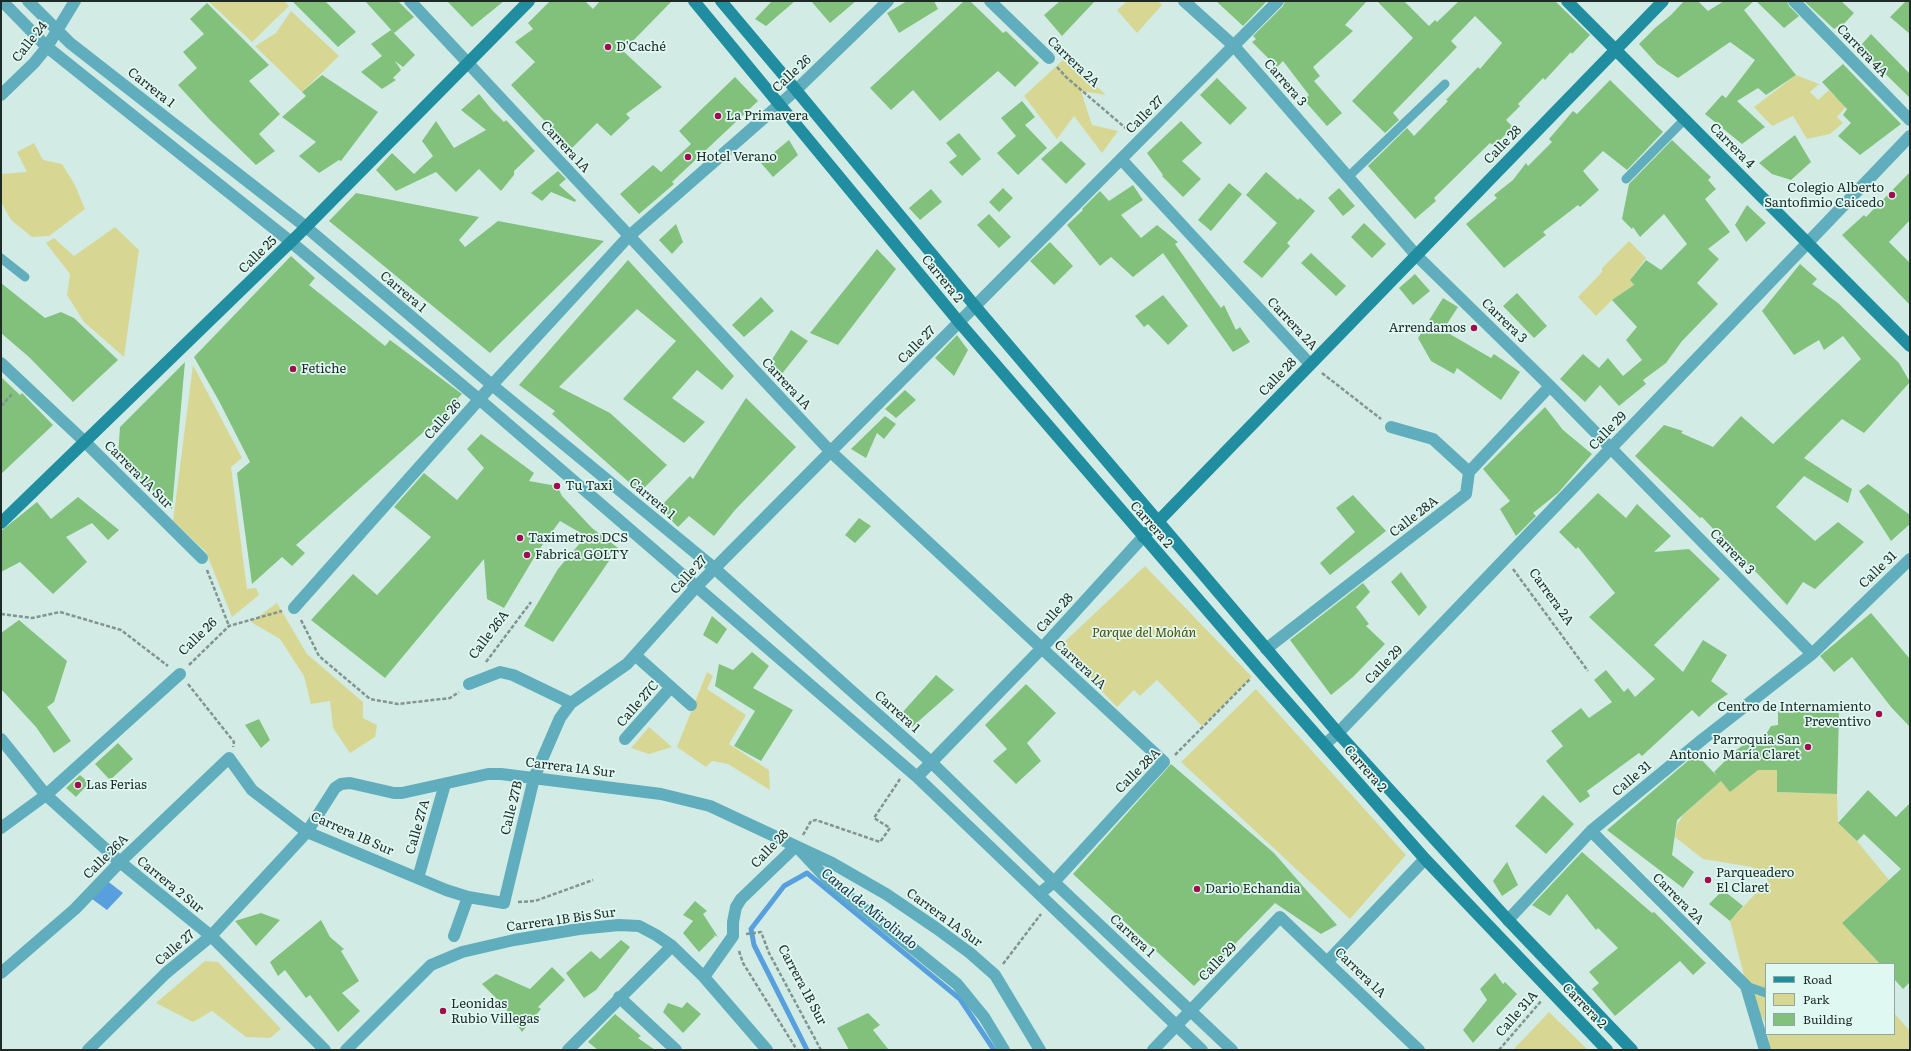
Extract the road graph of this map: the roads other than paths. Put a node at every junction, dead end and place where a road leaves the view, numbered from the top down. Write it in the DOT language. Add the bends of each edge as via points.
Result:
graph roads {
  1 [pos="2,1"];
  2 [pos="28,1"];
  3 [pos="76,1"];
  4 [pos="410,1"];
  5 [pos="529,1"];
  6 [pos="694,1"];
  7 [pos="721,1"];
  8 [pos="888,1"];
  9 [pos="990,1"];
  10 [pos="1184,1"];
  11 [pos="1278,1"];
  12 [pos="1568,1"];
  13 [pos="1663,1"];
  14 [pos="1794,1"];
  15 [pos="57,32"];
  16 [pos="1234,46"];
  17 [pos="47,47"];
  18 [pos="1616,49"];
  19 [pos="1049,58"];
  20 [pos="468,62"];
  21 [pos="1445,84"];
  22 [pos="796,90"];
  23 [pos="1,96"];
  24 [pos="780,104"];
  25 [pos="1685,119"];
  26 [pos="1910,120"];
  27 [pos="1910,136"];
  28 [pos="1121,159"];
  29 [pos="1348,177"];
  30 [pos="1626,180"];
  31 [pos="306,227"];
  32 [pos="628,237"];
  33 [pos="291,242"];
  34 [pos="1808,243"];
  35 [pos="1416,255"];
  36 [pos="1,258"];
  37 [pos="25,277"];
  38 [pos="975,306"];
  39 [pos="959,322"];
  40 [pos="1910,346"];
  41 [pos="1,363"];
  42 [pos="1310,364"];
  43 [pos="492,385"];
  44 [pos="1550,386"];
  45 [pos="480,400"];
  46 [pos="1074,423"];
  47 [pos="1392,426"];
  48 [pos="1059,439"];
  49 [pos="84,441"];
  50 [pos="1611,447"];
  51 [pos="830,451"];
  52 [pos="1469,472"];
  53 [pos="1158,521"];
  54 [pos="1,523"];
  55 [pos="1143,537"];
  56 [pos="202,558"];
  57 [pos="1910,559"];
  58 [pos="714,568"];
  59 [pos="696,587"];
  60 [pos="294,608"];
  61 [pos="1042,648"];
  62 [pos="1266,648"];
  63 [pos="1812,654"];
  64 [pos="635,655"];
  65 [pos="180,674"];
  66 [pos="469,684"];
  67 [pos="671,687"];
  68 [pos="571,703"];
  69 [pos="691,705"];
  70 [pos="1338,733"];
  71 [pos="1,739"];
  72 [pos="625,739"];
  73 [pos="1325,744"];
  74 [pos="229,758"];
  75 [pos="931,762"];
  76 [pos="1164,762"];
  77 [pos="917,777"];
  78 [pos="534,778"];
  79 [pos="445,784"];
  80 [pos="335,788"];
  81 [pos="46,796"];
  82 [pos="1,828"];
  83 [pos="307,832"];
  84 [pos="1590,832"];
  85 [pos="796,846"];
  86 [pos="1425,859"];
  87 [pos="120,862"];
  88 [pos="418,878"];
  89 [pos="1054,882"];
  90 [pos="1039,894"];
  91 [pos="468,897"];
  92 [pos="504,903"];
  93 [pos="1280,917"];
  94 [pos="1508,920"];
  95 [pos="211,936"];
  96 [pos="454,936"];
  97 [pos="672,946"];
  98 [pos="1328,961"];
  99 [pos="1,973"];
  100 [pos="704,977"];
  101 [pos="1746,986"];
  102 [pos="1765,993"];
  103 [pos="619,997"];
  104 [pos="1191,1011"];
  105 [pos="1176,1025"];
  106 [pos="88,1050"];
  107 [pos="326,1050"];
  108 [pos="346,1050"];
  109 [pos="568,1050"];
  110 [pos="676,1050"];
  111 [pos="767,1050"];
  112 [pos="1004,1050"];
  113 [pos="1040,1050"];
  114 [pos="1153,1050"];
  115 [pos="1202,1050"];
  116 [pos="1232,1050"];
  117 [pos="1419,1050"];
  118 [pos="1607,1050"];
  119 [pos="1632,1050"];
  120 [pos="1765,1050"];
  1 -- 17 [label="street"];
  2 -- 15 [label="street, Carrera 1"];
  3 -- 15 [label="street, Calle 24"];
  4 -- 20 [label="street, Carrera 1A"];
  5 -- 20 [label="street, Calle 25"];
  6 -- 24 [label="street, Carrera 2"];
  7 -- 22 [label="street, Carrera 2"];
  8 -- 22 [label="street, Calle 26"];
  9 -- 19 [label="street, Carrera 2A"];
  10 -- 16 [label="street, Carrera 3"];
  11 -- 16 [label="street, Calle 27"];
  12 -- 18 [label="street, Carrera 4"];
  13 -- 18 [label="street, Calle 28"];
  14 -- 26 [label="street, Carrera 4A"];
  15 -- 17 [label="street, Calle 24"];
  15 -- 31 [label="street, Carrera 1"];
  16 -- 28 [label="street, Calle 27"];
  16 -- 29 [label="street, Carrera 3"];
  17 -- 23 [label="street, Calle 24" via="34,64"];
  17 -- 33 [label="street"];
  18 -- 25 [label="street, Carrera 4"];
  18 -- 35 [label="street, Calle 28"];
  20 -- 31 [label="street, Calle 25"];
  20 -- 32 [label="street, Carrera 1A"];
  21 -- 29 [label="lane"];
  22 -- 24 [label="street, Calle 26"];
  22 -- 38 [label="street, Carrera 2"];
  24 -- 32 [label="street, Calle 26"];
  24 -- 39 [label="street, Carrera 2"];
  25 -- 30 [label="lane"];
  25 -- 34 [label="street, Carrera 4"];
  27 -- 34 [label="street, Calle 29"];
  28 -- 38 [label="street, Calle 27"];
  28 -- 42 [label="street, Carrera 2A"];
  29 -- 35 [label="street, Carrera 3"];
  31 -- 33 [label="street, Calle 25"];
  31 -- 43 [label="street, Carrera 1"];
  32 -- 43 [label="street, Calle 26"];
  32 -- 51 [label="street, Carrera 1A"];
  33 -- 45 [label="street"];
  33 -- 49 [label="street, Calle 25"];
  34 -- 40 [label="street, Carrera 4"];
  34 -- 50 [label="street, Calle 29"];
  35 -- 42 [label="street, Calle 28"];
  35 -- 44 [label="street, Carrera 3"];
  36 -- 37 [label="lane"];
  38 -- 39 [label="street, Calle 27"];
  38 -- 46 [label="street, Carrera 2"];
  39 -- 48 [label="street, Carrera 2"];
  39 -- 51 [label="street, Calle 27"];
  41 -- 49 [label="street, Carrera 1A Sur"];
  42 -- 53 [label="street, Calle 28"];
  43 -- 45 [label="street, Calle 26"];
  43 -- 58 [label="street, Carrera 1"];
  44 -- 50 [label="street, Carrera 3"];
  44 -- 52 [label="street"];
  45 -- 59 [label="street"];
  45 -- 60 [label="street, Calle 26"];
  46 -- 48 [label="street"];
  46 -- 53 [label="street, Carrera 2"];
  47 -- 52 [label="street" via="1433,440"];
  48 -- 55 [label="street, Carrera 2"];
  49 -- 54 [label="street, Calle 25"];
  49 -- 56 [label="street, Carrera 1A Sur"];
  50 -- 63 [label="street, Carrera 3"];
  50 -- 70 [label="street, Calle 29"];
  51 -- 58 [label="street, Calle 27"];
  51 -- 61 [label="street, Carrera 1A"];
  52 -- 62 [label="street, Calle 28A" via="1466,494"];
  53 -- 55 [label="street, Calle 28"];
  53 -- 62 [label="street, Carrera 2"];
  55 -- 61 [label="street, Calle 28"];
  55 -- 73 [label="street, Carrera 2"];
  57 -- 63 [label="street, Calle 31"];
  58 -- 59 [label="street, Calle 27"];
  58 -- 75 [label="street, Carrera 1"];
  59 -- 64 [label="street, Calle 27"];
  59 -- 77 [label="street"];
  61 -- 75 [label="street, Calle 28"];
  61 -- 76 [label="street, Carrera 1A"];
  62 -- 70 [label="street, Carrera 2"];
  63 -- 84 [label="street, Calle 31"];
  64 -- 67 [label="street"];
  64 -- 68 [label="street, Calle 27" via="608,679"];
  65 -- 81 [label="street, Calle 26"];
  66 -- 68 [label="street" via="500,672 513,674"];
  67 -- 69 [label="street"];
  67 -- 72 [label="street, Calle 27C"];
  68 -- 78 [label="street, Calle 27B" via="560,718"];
  70 -- 73 [label="street, Calle 29"];
  70 -- 94 [label="street, Carrera 2"];
  71 -- 81 [label="street, Carrera 2 Sur"];
  73 -- 86 [label="street, Carrera 2"];
  74 -- 83 [label="street, Carrera 1B Sur" via="252,790"];
  74 -- 87 [label="street, Calle 26A"];
  75 -- 77 [label="street, Calle 28"];
  75 -- 89 [label="street, Carrera 1"];
  76 -- 89 [label="street, Calle 28A"];
  77 -- 90 [label="street"];
  78 -- 79 [label="street, Carrera 1A Sur" via="488,774"];
  78 -- 85 [label="street, Carrera 1A Sur" via="661,794 710,806"];
  78 -- 92 [label="street, Calle 27B"];
  79 -- 80 [label="street, Carrera 1A Sur" via="402,793 350,783"];
  79 -- 88 [label="street, Calle 27A"];
  80 -- 83 [label="street, Calle 27"];
  81 -- 82 [label="street, Calle 26"];
  81 -- 87 [label="street, Carrera 2 Sur"];
  83 -- 88 [label="street, Carrera 1B Sur"];
  83 -- 95 [label="street, Calle 27"];
  84 -- 94 [label="street, Calle 31"];
  84 -- 101 [label="street, Carrera 2A"];
  85 -- 100 [label="street, Calle 28" via="741,899 736,907 733,922 739,935"];
  85 -- 112 [label="street, Carrera 1A Sur" via="827,879 957,984 984,1017"];
  85 -- 113 [label="street, Carrera 1A Sur" via="886,894 970,953 995,975"];
  86 -- 98 [label="street"];
  86 -- 118 [label="street, Carrera 2"];
  87 -- 95 [label="street, Carrera 2 Sur"];
  87 -- 99 [label="street, Calle 26A" via="74,909"];
  88 -- 91 [label="street, Carrera 1B Sur"];
  89 -- 90 [label="street, Calle 28A"];
  89 -- 104 [label="street, Carrera 1"];
  90 -- 105 [label="street"];
  91 -- 92 [label="street, Carrera 1B Sur"];
  91 -- 96 [label="street"];
  93 -- 98 [label="street, Carrera 1A"];
  93 -- 104 [label="street, Calle 29"];
  94 -- 119 [label="street, Carrera 2"];
  95 -- 106 [label="street, Calle 27" via="166,973"];
  95 -- 107 [label="street, Carrera 2 Sur"];
  97 -- 100 [label="street, Carrera 1B Bis Sur"];
  97 -- 103 [label="street"];
  97 -- 108 [label="street, Carrera 1B Bis Sur" via="639,926 618,925 514,940 462,952 431,965"];
  98 -- 117 [label="street, Carrera 1A"];
  100 -- 111 [label="street, Carrera 1B Bis Sur"];
  101 -- 102 [label="lane"];
  101 -- 120 [label="street"];
  103 -- 109 [label="street"];
  103 -- 110 [label="street"];
  104 -- 105 [label="street, Calle 29"];
  104 -- 116 [label="street, Carrera 1"];
  105 -- 114 [label="street, Calle 29"];
  105 -- 115 [label="street"];
}
